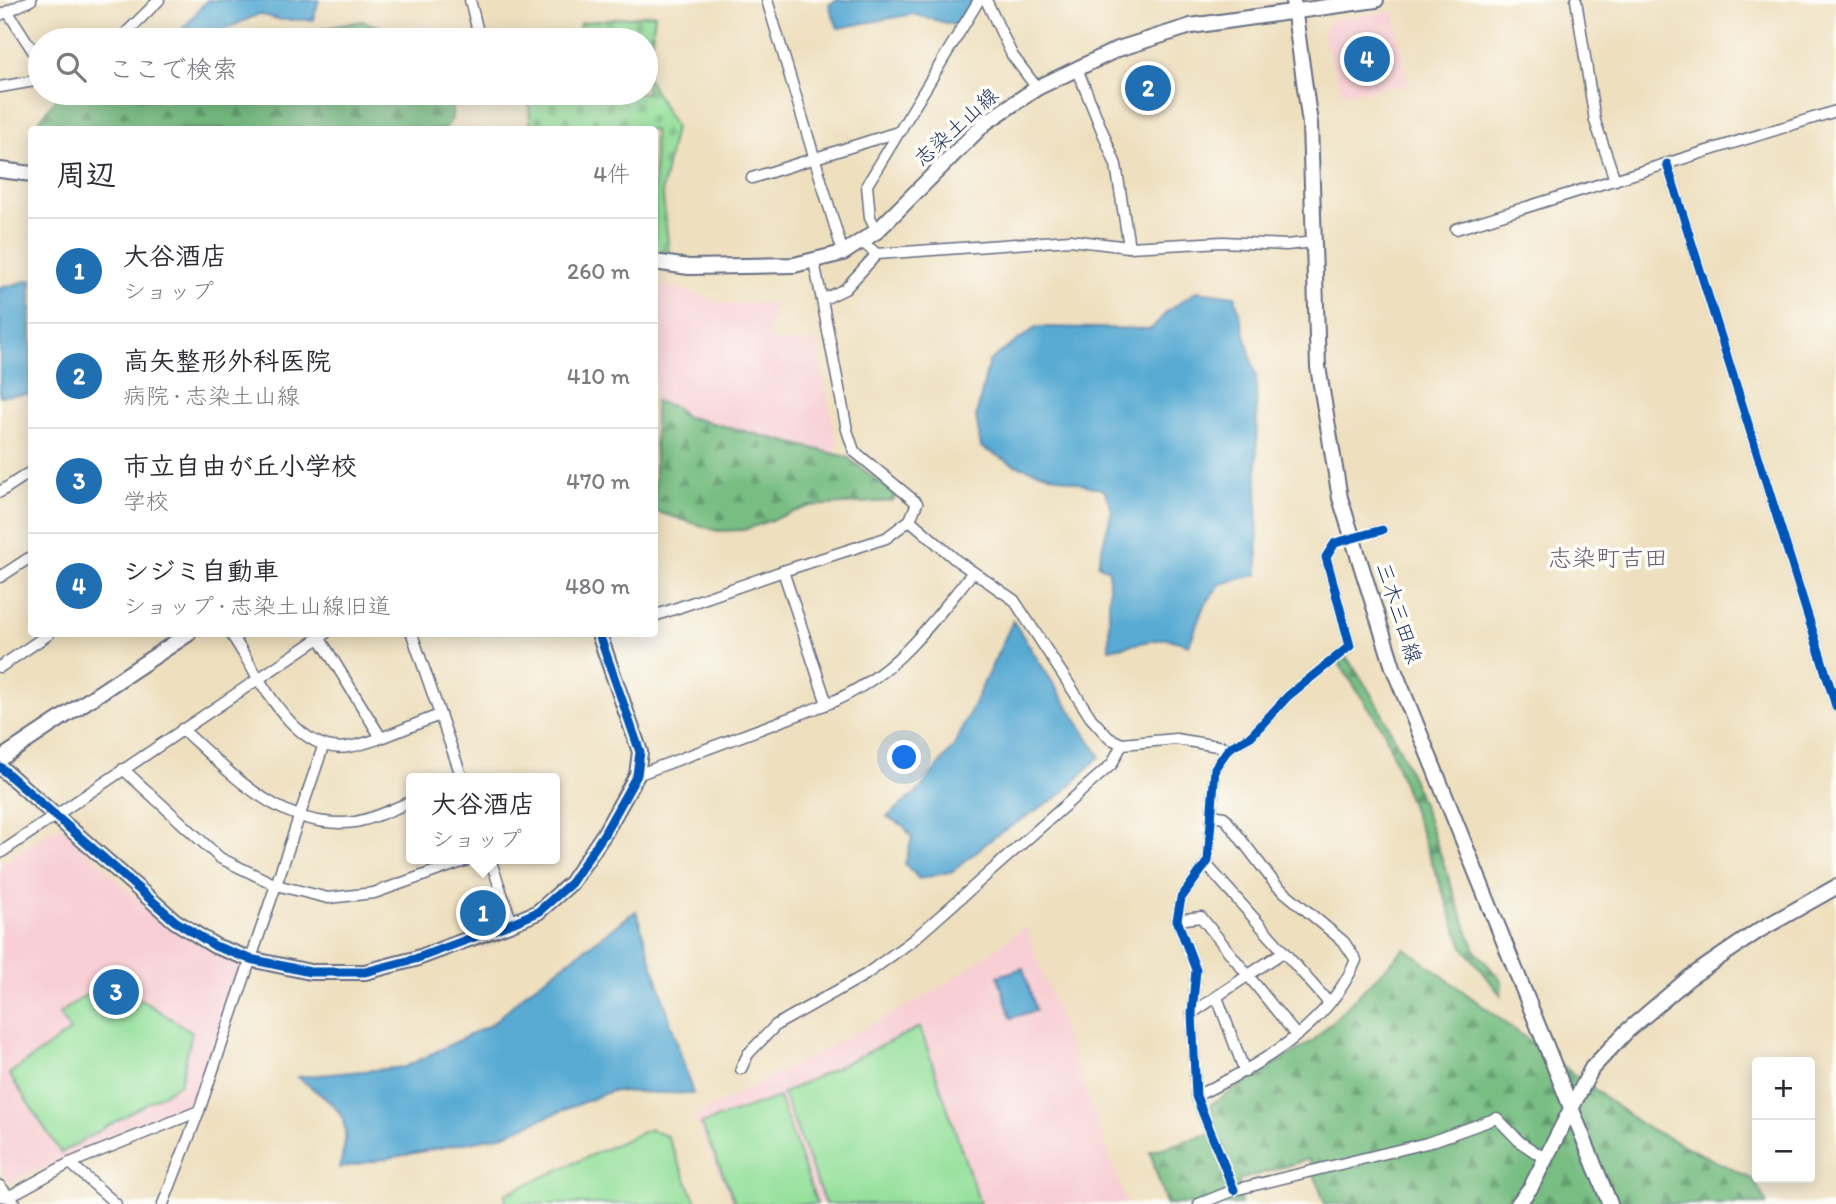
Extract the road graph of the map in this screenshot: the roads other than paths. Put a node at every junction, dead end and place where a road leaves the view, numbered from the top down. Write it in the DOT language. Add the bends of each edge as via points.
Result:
graph roads {
  1 [pos="31,0"];
  2 [pos="159,0"];
  3 [pos="470,0"];
  4 [pos="767,0"];
  5 [pos="979,0"];
  6 [pos="986,0"];
  7 [pos="1376,0"];
  8 [pos="1576,0"];
  9 [pos="1294,5"];
  10 [pos="4,13"];
  11 [pos="131,28"];
  12 [pos="477,28"];
  13 [pos="28,46"];
  14 [pos="1077,69"];
  15 [pos="28,82"];
  16 [pos="0,87"];
  17 [pos="1037,88"];
  18 [pos="1836,111"];
  19 [pos="901,131"];
  20 [pos="815,157"];
  21 [pos="1667,164"];
  22 [pos="0,170"];
  23 [pos="28,174"];
  24 [pos="752,178"];
  25 [pos="1615,180"];
  26 [pos="1456,229"];
  27 [pos="877,231"];
  28 [pos="863,242"];
  29 [pos="1315,242"];
  30 [pos="1129,247"];
  31 [pos="843,253"];
  32 [pos="877,254"];
  33 [pos="814,262"];
  34 [pos="658,263"];
  35 [pos="822,300"];
  36 [pos="28,474"];
  37 [pos="0,492"];
  38 [pos="910,520"];
  39 [pos="1335,543"];
  40 [pos="28,559"];
  41 [pos="782,571"];
  42 [pos="973,572"];
  43 [pos="0,578"];
  44 [pos="658,615"];
  45 [pos="44,637"];
  46 [pos="183,637"];
  47 [pos="233,637"];
  48 [pos="319,637"];
  49 [pos="323,637"];
  50 [pos="413,637"];
  51 [pos="603,637"];
  52 [pos="0,666"];
  53 [pos="260,676"];
  54 [pos="827,704"];
  55 [pos="1836,706"];
  56 [pos="440,715"];
  57 [pos="182,729"];
  58 [pos="380,736"];
  59 [pos="1122,744"];
  60 [pos="323,747"];
  61 [pos="1229,748"];
  62 [pos="0,759"];
  63 [pos="0,767"];
  64 [pos="123,769"];
  65 [pos="460,773"];
  66 [pos="637,775"];
  67 [pos="406,804"];
  68 [pos="1212,815"];
  69 [pos="55,816"];
  70 [pos="299,818"];
  71 [pos="0,853"];
  72 [pos="456,864"];
  73 [pos="492,864"];
  74 [pos="1206,864"];
  75 [pos="276,885"];
  76 [pos="1836,887"];
  77 [pos="1177,920"];
  78 [pos="512,923"];
  79 [pos="1283,952"];
  80 [pos="250,959"];
  81 [pos="1249,977"];
  82 [pos="1217,997"];
  83 [pos="1329,1003"];
  84 [pos="1192,1013"];
  85 [pos="1296,1035"];
  86 [pos="741,1069"];
  87 [pos="1245,1072"];
  88 [pos="1196,1096"];
  89 [pos="1571,1106"];
  90 [pos="199,1111"];
  91 [pos="1544,1158"];
  92 [pos="70,1163"];
  93 [pos="0,1186"];
  94 [pos="1234,1189"];
  95 [pos="7,1200"];
  96 [pos="116,1204"];
  97 [pos="163,1204"];
  98 [pos="1199,1204"];
  99 [pos="1518,1204"];
  100 [pos="1610,1204"];
  1 -- 10 [label="street"];
  2 -- 11 [label="street"];
  3 -- 12 [label="street"];
  4 -- 20 [label="street"];
  5 -- 19 [label="street"];
  6 -- 17 [label="street" via="1012,55"];
  7 -- 9 [label="main road, 志染土山線"];
  8 -- 25 [label="street" via="1595,121"];
  9 -- 14 [label="main road, 志染土山線" via="1191,26 1118,49"];
  9 -- 29 [label="main road, 三木三田線" via="1310,124"];
  10 -- 13 [label="street"];
  14 -- 17 [label="main road, 志染土山線"];
  14 -- 30 [label="street" via="1116,165"];
  15 -- 16 [label="street"];
  17 -- 27 [label="main road, 志染土山線" via="985,124"];
  18 -- 21 [label="street"];
  19 -- 20 [label="street"];
  19 -- 27 [label="street" via="867,185 870,218"];
  20 -- 24 [label="street"];
  20 -- 31 [label="street"];
  21 -- 25 [label="street"];
  21 -- 55 [label="street"];
  22 -- 23 [label="main road"];
  25 -- 26 [label="street"];
  27 -- 28 [label="main road, 志染土山線"];
  28 -- 31 [label="main road, 志染土山線"];
  28 -- 32 [label="street"];
  29 -- 30 [label="street"];
  29 -- 89 [label="main road, 三木三田線" via="1318,367 1340,498 1393,667"];
  30 -- 32 [label="street" via="1070,240"];
  31 -- 33 [label="main road, 志染土山線"];
  32 -- 35 [label="street" via="845,289"];
  33 -- 34 [label="main road, 志染土山線" via="689,267"];
  33 -- 35 [label="street"];
  35 -- 38 [label="street" via="854,451 917,503"];
  36 -- 37 [label="street"];
  38 -- 41 [label="street" via="886,538"];
  38 -- 42 [label="street"];
  39 -- 61 [label="street" via="1326,557 1350,646 1288,696 1251,736"];
  40 -- 43 [label="street"];
  41 -- 44 [label="street"];
  41 -- 54 [label="street"];
  42 -- 54 [label="street" via="894,665 848,696"];
  42 -- 59 [label="street" via="1014,600 1091,718"];
  45 -- 52 [label="street"];
  46 -- 62 [label="main road"];
  47 -- 53 [label="street"];
  48 -- 53 [label="street"];
  49 -- 58 [label="street"];
  50 -- 56 [label="street"];
  51 -- 66 [label="main road" via="640,752"];
  53 -- 57 [label="street"];
  53 -- 60 [label="street" via="292,726"];
  54 -- 66 [label="street"];
  56 -- 58 [label="street"];
  56 -- 65 [label="street"];
  57 -- 64 [label="street"];
  57 -- 70 [label="street" via="245,786"];
  58 -- 60 [label="street" via="349,747"];
  59 -- 61 [label="street" via="1176,739"];
  59 -- 86 [label="street" via="1112,764 914,940 865,975 776,1025 748,1054"];
  60 -- 70 [label="street"];
  61 -- 68 [label="street" via="1215,768"];
  63 -- 69 [label="main road"];
  64 -- 69 [label="street"];
  64 -- 75 [label="street" via="220,858"];
  66 -- 78 [label="main road" via="570,883 538,912"];
  67 -- 70 [label="street" via="359,821 327,824"];
  68 -- 74 [label="street"];
  68 -- 83 [label="street" via="1224,817 1276,885 1345,942 1356,960 1349,979"];
  69 -- 71 [label="street"];
  69 -- 80 [label="main road" via="175,921 215,946"];
  70 -- 75 [label="street"];
  72 -- 75 [label="street" via="374,893 328,898"];
  73 -- 78 [label="street"];
  74 -- 77 [label="street" via="1181,898"];
  74 -- 79 [label="street"];
  75 -- 80 [label="street"];
  76 -- 89 [label="main road" via="1758,931 1689,978 1591,1068"];
  77 -- 81 [label="street" via="1201,917"];
  77 -- 84 [label="street" via="1196,970"];
  78 -- 80 [label="main road" via="365,972 310,972"];
  79 -- 81 [label="street"];
  79 -- 83 [label="street"];
  80 -- 90 [label="street"];
  81 -- 82 [label="street"];
  81 -- 85 [label="street"];
  82 -- 84 [label="street"];
  82 -- 87 [label="street"];
  83 -- 85 [label="street"];
  84 -- 88 [label="street"];
  85 -- 87 [label="street"];
  87 -- 88 [label="street"];
  88 -- 94 [label="street"];
  89 -- 91 [label="main road"];
  89 -- 100 [label="main road, 三木三田線"];
  90 -- 92 [label="street"];
  90 -- 97 [label="street"];
  91 -- 94 [label="street" via="1497,1118 1427,1143"];
  91 -- 99 [label="main road"];
  92 -- 95 [label="street"];
  92 -- 96 [label="street"];
  93 -- 95 [label="street"];
  94 -- 98 [label="street"];
}
